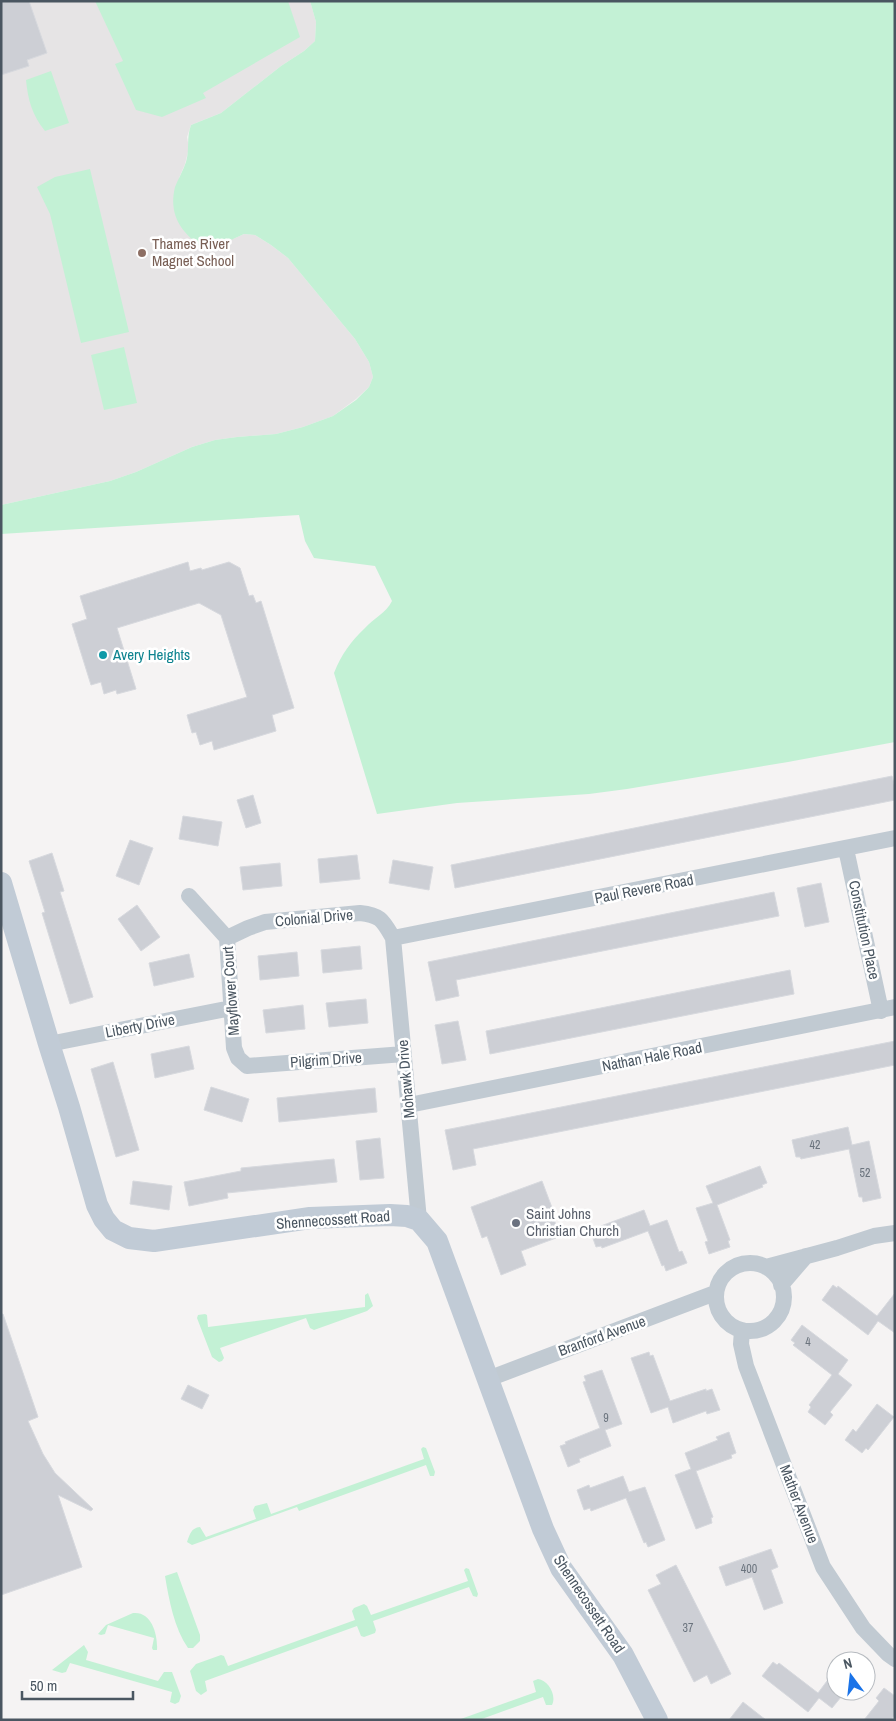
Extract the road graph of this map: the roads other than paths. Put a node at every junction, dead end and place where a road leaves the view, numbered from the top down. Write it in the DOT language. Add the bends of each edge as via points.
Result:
graph roads {
  1 [pos="895,838"];
  2 [pos="846,849"];
  3 [pos="1,883"];
  4 [pos="189,896"];
  5 [pos="6,908"];
  6 [pos="227,938"];
  7 [pos="393,938"];
  8 [pos="231,1008"];
  9 [pos="888,1009"];
  10 [pos="49,1044"];
  11 [pos="404,1054"];
  12 [pos="247,1066"];
  13 [pos="409,1106"];
  14 [pos="419,1220"];
  15 [pos="895,1233"];
  16 [pos="806,1256"];
  17 [pos="766,1267"];
  18 [pos="782,1285"];
  19 [pos="715,1293"];
  20 [pos="742,1330"];
  21 [pos="488,1379"];
  22 [pos="895,1659"];
  23 [pos="657,1720"];
  1 -- 2 [label="street, Paul Revere Road"];
  2 -- 7 [label="street, Paul Revere Road"];
  2 -- 9 [label="street, Constitution Place"];
  3 -- 5 [label="street, Shennecossett Road"];
  4 -- 6 [label="street, Mayflower Court"];
  5 -- 10 [label="street, Shennecossett Road"];
  6 -- 7 [label="street, Colonial Drive" via="265,922 360,913 381,919"];
  6 -- 8 [label="street, Mayflower Court"];
  7 -- 11 [label="street, Mohawk Drive"];
  8 -- 10 [label="street, Liberty Drive"];
  8 -- 12 [label="street, Mayflower Court" via="234,1048 238,1058"];
  9 -- 13 [label="street, Nathan Hale Road"];
  10 -- 14 [label="street, Shennecossett Road" via="97,1205 108,1225 122,1235 145,1241 164,1240 310,1218 358,1215 407,1216"];
  11 -- 12 [label="street, Pilgrim Drive"];
  11 -- 13 [label="street, Mohawk Drive"];
  13 -- 14 [label="street, Mohawk Drive"];
  14 -- 21 [label="street, Shennecossett Road" via="437,1241"];
  15 -- 16 [label="street"];
  16 -- 17 [label="street"];
  16 -- 18 [label="street"];
  17 -- 18 [label="street"];
  17 -- 19 [label="street" via="754,1263 732,1268 723,1276"];
  18 -- 20 [label="street" via="782,1305 771,1323 762,1328"];
  19 -- 20 [label="street" via="723,1318"];
  19 -- 21 [label="street, Branford Avenue"];
  20 -- 22 [label="street, Mather Avenue" via="746,1366 823,1567 863,1628"];
  21 -- 23 [label="street, Shennecossett Road" via="543,1529 561,1568 624,1655"];
}
